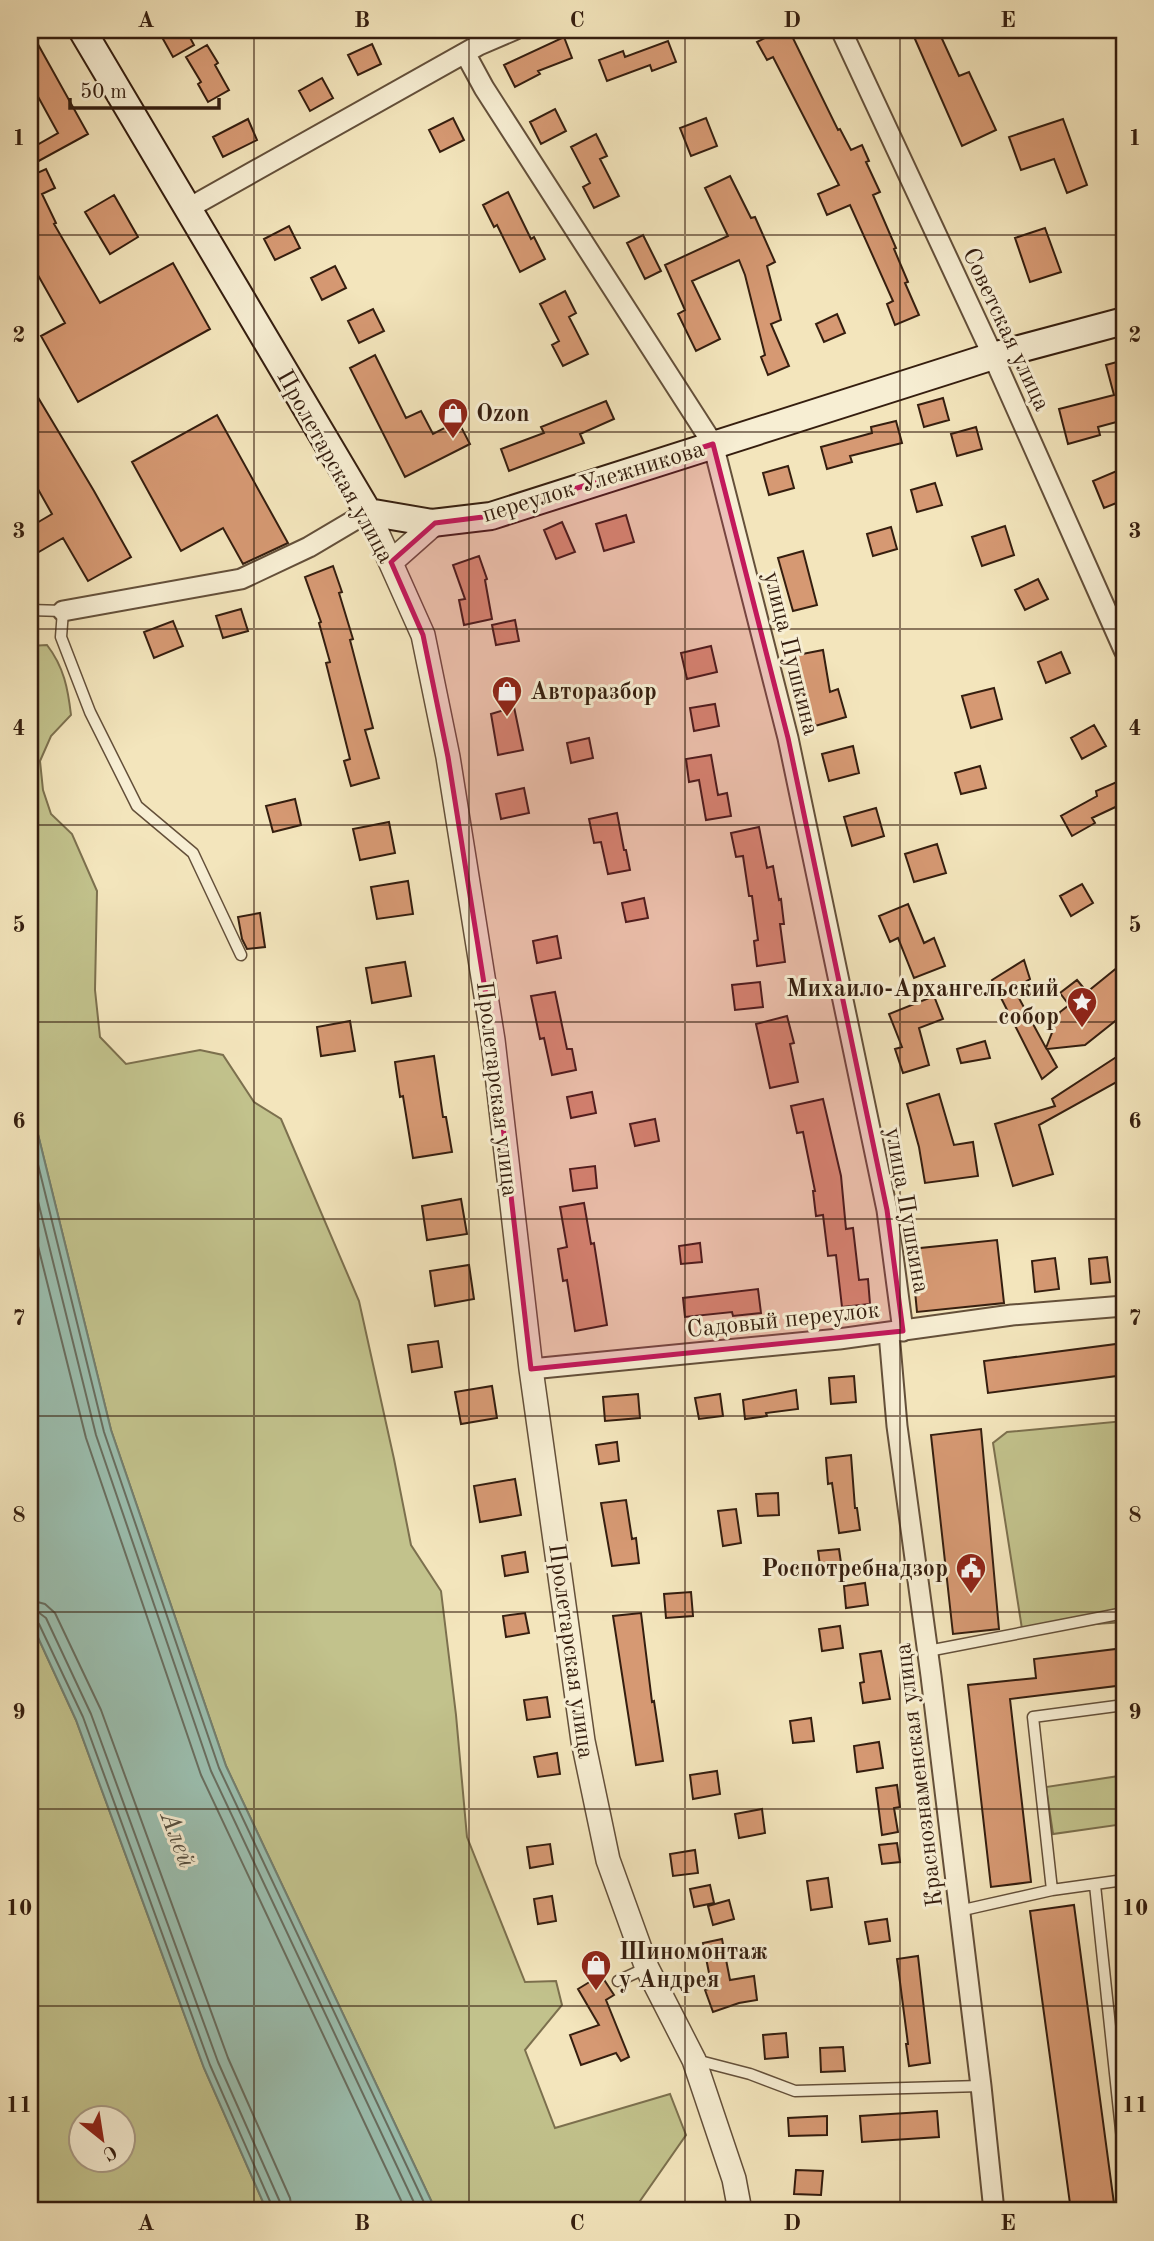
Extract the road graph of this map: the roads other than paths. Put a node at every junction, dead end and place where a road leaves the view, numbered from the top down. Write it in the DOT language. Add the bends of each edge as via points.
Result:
graph roads {
  1 [pos="82,30"];
  2 [pos="514,30"];
  3 [pos="841,30"];
  4 [pos="472,43"];
  5 [pos="187,209"];
  6 [pos="1124,321"];
  7 [pos="993,356"];
  8 [pos="713,444"];
  9 [pos="368,512"];
  10 [pos="435,523"];
  11 [pos="391,562"];
  12 [pos="30,610"];
  13 [pos="63,611"];
  14 [pos="1124,650"];
  15 [pos="241,956"];
  16 [pos="1124,1306"];
  17 [pos="896,1332"];
  18 [pos="531,1369"];
  19 [pos="1124,1613"];
  20 [pos="928,1651"];
  21 [pos="1124,1705"];
  22 [pos="1124,1880"];
  23 [pos="1095,1885"];
  24 [pos="1052,1890"];
  25 [pos="959,1911"];
  26 [pos="647,1968"];
  27 [pos="618,1981"];
  28 [pos="695,2060"];
  29 [pos="981,2086"];
  30 [pos="1124,2158"];
  31 [pos="740,2211"];
  32 [pos="994,2211"];
  1 -- 5 [label="main road, Пролетарская улица"];
  2 -- 4 [label="street"];
  3 -- 7 [label="street, Советская улица"];
  4 -- 5 [label="street"];
  4 -- 8 [label="street, улица Пушкина" via="484,88"];
  5 -- 9 [label="main road, Пролетарская улица"];
  6 -- 7 [label="main road, переулок Улежникова"];
  7 -- 8 [label="main road, переулок Улежникова"];
  7 -- 14 [label="street, Советская улица"];
  8 -- 10 [label="main road, переулок Улежникова" via="491,516"];
  8 -- 17 [label="street, улица Пушкина" via="788,738 887,1210"];
  9 -- 10 [label="main road, переулок Улежникова"];
  9 -- 11 [label="street, Пролетарская улица"];
  9 -- 13 [label="street" via="241,579"];
  10 -- 11 [label="street"];
  11 -- 18 [label="street, Пролетарская улица" via="423,635 448,757 493,1040"];
  12 -- 13 [label="lane"];
  13 -- 15 [label="lane" via="61,637 90,712 137,806 193,853"];
  16 -- 17 [label="street, Садовый переулок" via="1012,1315"];
  17 -- 18 [label="street, Садовый переулок"];
  17 -- 20 [label="street, Краснознаменская улица" via="897,1426"];
  18 -- 26 [label="street, Пролетарская улица" via="583,1741 608,1860"];
  19 -- 20 [label="lane"];
  20 -- 25 [label="street, Краснознаменская улица"];
  21 -- 24 [label="lane" via="1033,1717"];
  22 -- 23 [label="lane"];
  23 -- 24 [label="lane"];
  23 -- 30 [label="lane"];
  24 -- 25 [label="lane"];
  25 -- 29 [label="street, Краснознаменская улица"];
  26 -- 27 [label="lane"];
  26 -- 28 [label="street, Пролетарская улица"];
  28 -- 29 [label="lane" via="795,2091"];
  28 -- 31 [label="street, Пролетарская улица"];
  29 -- 32 [label="street, Краснознаменская улица"];
}
